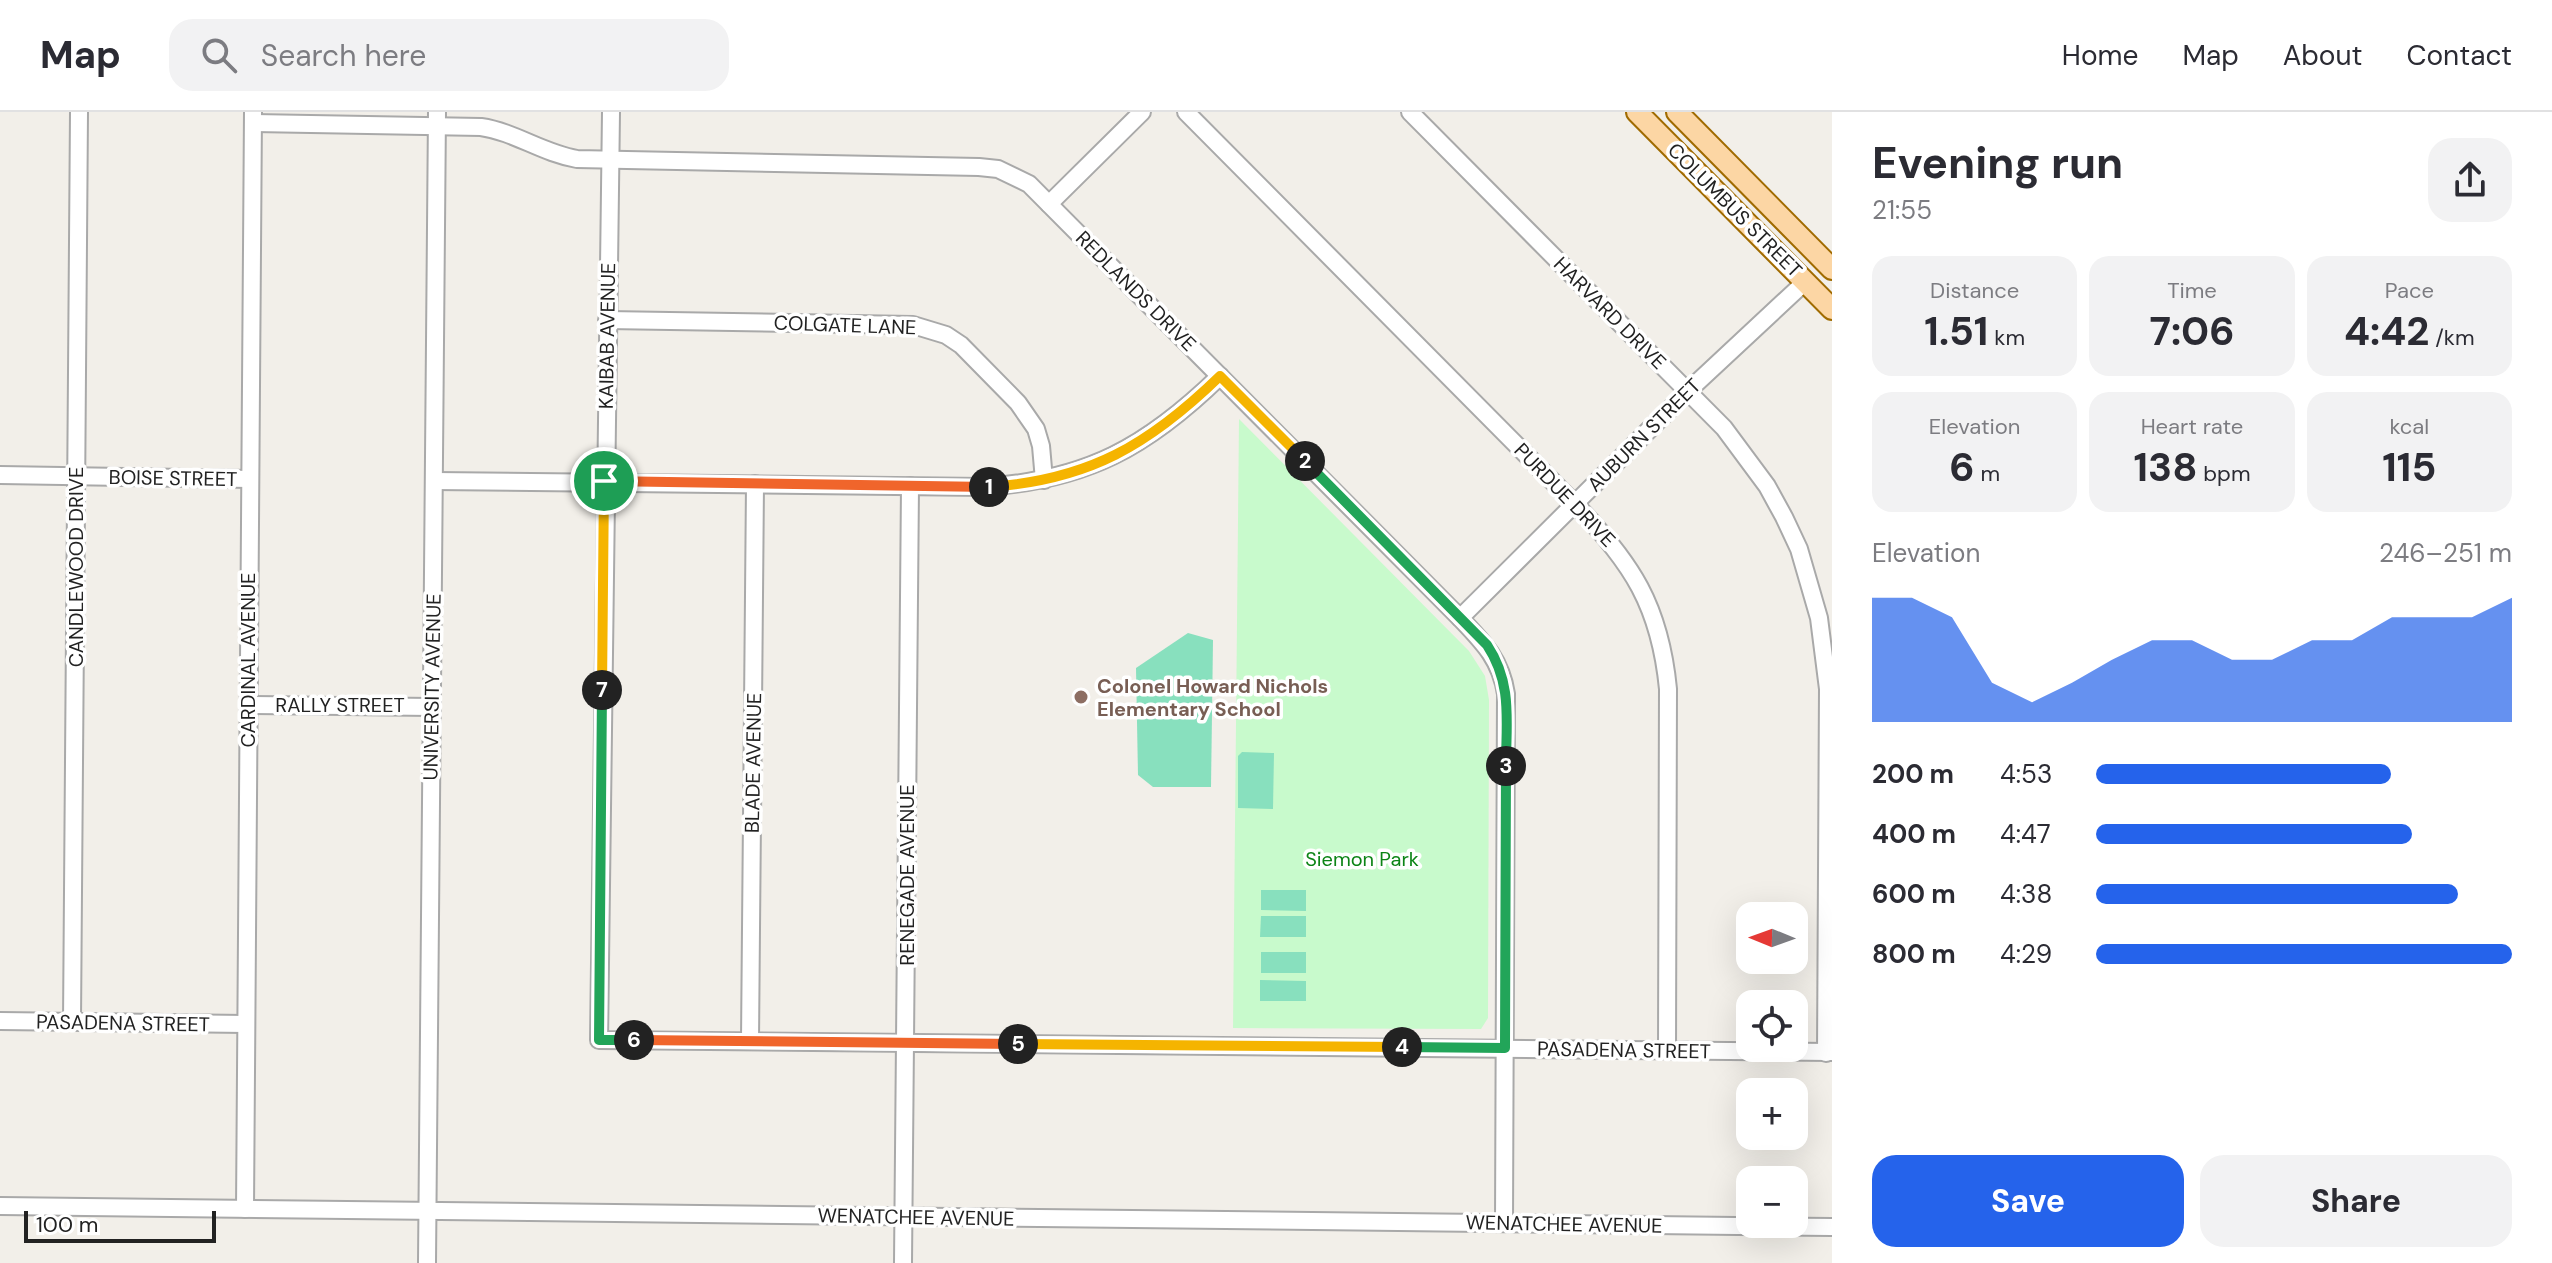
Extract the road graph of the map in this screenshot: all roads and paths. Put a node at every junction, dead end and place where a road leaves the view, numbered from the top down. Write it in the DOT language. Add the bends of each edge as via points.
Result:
graph roads {
  1 [pos="79,112"];
  2 [pos="611,112"];
  3 [pos="1142,112"];
  4 [pos="1186,112"];
  5 [pos="1410,112"];
  6 [pos="1637,112"];
  7 [pos="1677,112"];
  8 [pos="253,118"];
  9 [pos="437,120"];
  10 [pos="610,160"];
  11 [pos="1049,204"];
  12 [pos="1830,263"];
  13 [pos="1805,282"];
  14 [pos="1832,309"];
  15 [pos="607,320"];
  16 [pos="1220,376"];
  17 [pos="1688,391"];
  18 [pos="0,475"];
  19 [pos="76,476"];
  20 [pos="250,479"];
  21 [pos="1044,480"];
  22 [pos="434,481"];
  23 [pos="604,481"];
  24 [pos="755,484"];
  25 [pos="910,486"];
  26 [pos="1575,504"];
  27 [pos="1460,618"];
  28 [pos="248,705"];
  29 [pos="432,707"];
  30 [pos="0,1021"];
  31 [pos="72,1022"];
  32 [pos="246,1024"];
  33 [pos="599,1040"];
  34 [pos="750,1041"];
  35 [pos="905,1043"];
  36 [pos="1505,1048"];
  37 [pos="1667,1050"];
  38 [pos="1829,1052"];
  39 [pos="0,1206"];
  40 [pos="245,1209"];
  41 [pos="428,1211"];
  42 [pos="904,1216"];
  43 [pos="1504,1223"];
  44 [pos="1832,1227"];
  45 [pos="427,1263"];
  46 [pos="903,1263"];
  1 -- 19 [label="street, CANDLEWOOD DRIVE"];
  2 -- 10 [label="street, KAIBAB AVENUE"];
  3 -- 11 [label="street"];
  4 -- 26 [label="street, PURDUE DRIVE"];
  5 -- 17 [label="street, HARVARD DRIVE"];
  6 -- 13 [label="main road, COLUMBUS STREET"];
  7 -- 12 [label="main road, COLUMBUS STREET"];
  8 -- 9 [label="street, REDLANDS DRIVE"];
  8 -- 20 [label="street, CARDINAL AVENUE"];
  9 -- 10 [label="street, REDLANDS DRIVE" via="499,130 560,156"];
  9 -- 22 [label="street, UNIVERSITY AVENUE"];
  10 -- 11 [label="street, REDLANDS DRIVE" via="979,167 1015,176"];
  10 -- 15 [label="street, KAIBAB AVENUE"];
  11 -- 16 [label="street, REDLANDS DRIVE"];
  12 -- 13 [label="main road, AUBURN STREET"];
  13 -- 14 [label="main road, COLUMBUS STREET"];
  13 -- 17 [label="street, AUBURN STREET"];
  15 -- 21 [label="street, COLGATE LANE" via="929,328 961,345 1024,410 1041,446"];
  15 -- 23 [label="street, KAIBAB AVENUE"];
  16 -- 21 [label="street" via="1140,442 1090,467"];
  16 -- 27 [label="street, REDLANDS DRIVE"];
  17 -- 26 [label="street, AUBURN STREET"];
  17 -- 38 [label="street, HARVARD DRIVE" via="1724,428 1767,486 1799,549 1819,618 1828,689"];
  18 -- 19 [label="street, BOISE STREET"];
  19 -- 20 [label="street, BOISE STREET"];
  19 -- 31 [label="street, CANDLEWOOD DRIVE"];
  20 -- 28 [label="street, CARDINAL AVENUE"];
  21 -- 25 [label="street" via="984,487"];
  22 -- 23 [label="street"];
  22 -- 29 [label="street, UNIVERSITY AVENUE"];
  23 -- 24 [label="street"];
  23 -- 33 [label="street, KAIBAB AVENUE"];
  24 -- 25 [label="street"];
  24 -- 34 [label="street, BLADE AVENUE"];
  25 -- 35 [label="street, RENEGADE AVENUE"];
  26 -- 27 [label="street, AUBURN STREET"];
  26 -- 37 [label="street, PURDUE DRIVE" via="1635,577 1649,604 1665,663"];
  27 -- 36 [label="street, REDLANDS DRIVE" via="1497,661 1506,694"];
  28 -- 29 [label="street, RALLY STREET"];
  28 -- 32 [label="street, CARDINAL AVENUE"];
  29 -- 41 [label="street, UNIVERSITY AVENUE"];
  30 -- 31 [label="street, PASADENA STREET"];
  31 -- 32 [label="street, PASADENA STREET"];
  32 -- 40 [label="street, CARDINAL AVENUE"];
  33 -- 34 [label="street, PASADENA STREET"];
  34 -- 35 [label="street, PASADENA STREET"];
  35 -- 36 [label="street, PASADENA STREET"];
  35 -- 42 [label="street, RENEGADE AVENUE"];
  36 -- 37 [label="street, PASADENA STREET"];
  36 -- 43 [label="street, REDLANDS DRIVE"];
  37 -- 38 [label="street, PASADENA STREET"];
  39 -- 40 [label="street, WENATCHEE AVENUE"];
  40 -- 41 [label="street, WENATCHEE AVENUE"];
  41 -- 42 [label="street, WENATCHEE AVENUE"];
  41 -- 45 [label="street, UNIVERSITY AVENUE"];
  42 -- 43 [label="street, WENATCHEE AVENUE"];
  42 -- 46 [label="street, RENEGADE AVENUE"];
  43 -- 44 [label="street, WENATCHEE AVENUE"];
}
